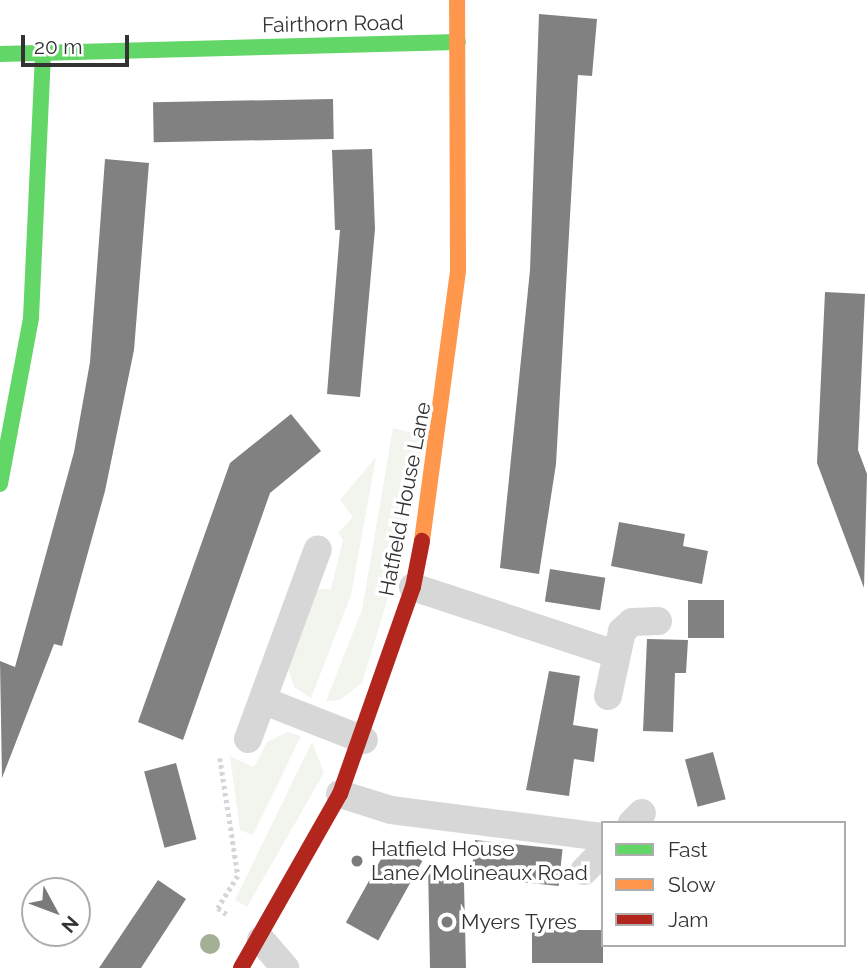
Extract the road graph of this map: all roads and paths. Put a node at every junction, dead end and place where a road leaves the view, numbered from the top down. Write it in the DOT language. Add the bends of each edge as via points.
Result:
graph roads {
  1 [pos="457,0"];
  2 [pos="458,42"];
  3 [pos="43,53"];
  4 [pos="0,54"];
  5 [pos="0,484"];
  6 [pos="318,549"];
  7 [pos="413,587"];
  8 [pos="658,621"];
  9 [pos="616,654"];
  10 [pos="608,696"];
  11 [pos="267,702"];
  12 [pos="248,739"];
  13 [pos="364,740"];
  14 [pos="340,794"];
  15 [pos="601,837"];
  16 [pos="261,940"];
  17 [pos="242,968"];
  18 [pos="285,968"];
  1 -- 2 [label="street, Hatfield House Lane"];
  2 -- 3 [label="street, Fairthorn Road"];
  2 -- 7 [label="street, Hatfield House Lane" via="458,270 434,484"];
  3 -- 4 [label="street, Fairthorn Road"];
  3 -- 5 [label="street" via="31,318"];
  6 -- 11 [label="street"];
  7 -- 9 [label="street"];
  7 -- 13 [label="street, Hatfield House Lane"];
  8 -- 9 [label="street" via="632,622 622,631"];
  9 -- 10 [label="street"];
  11 -- 12 [label="street"];
  11 -- 13 [label="street"];
  12 -- 16 [label="path" via="219,749 238,876 218,908"];
  13 -- 14 [label="street, Hatfield House Lane"];
  14 -- 15 [label="street" via="422,815"];
  14 -- 16 [label="street, Hatfield House Lane"];
  16 -- 17 [label="street, Hatfield House Lane"];
  16 -- 18 [label="street"];
}
